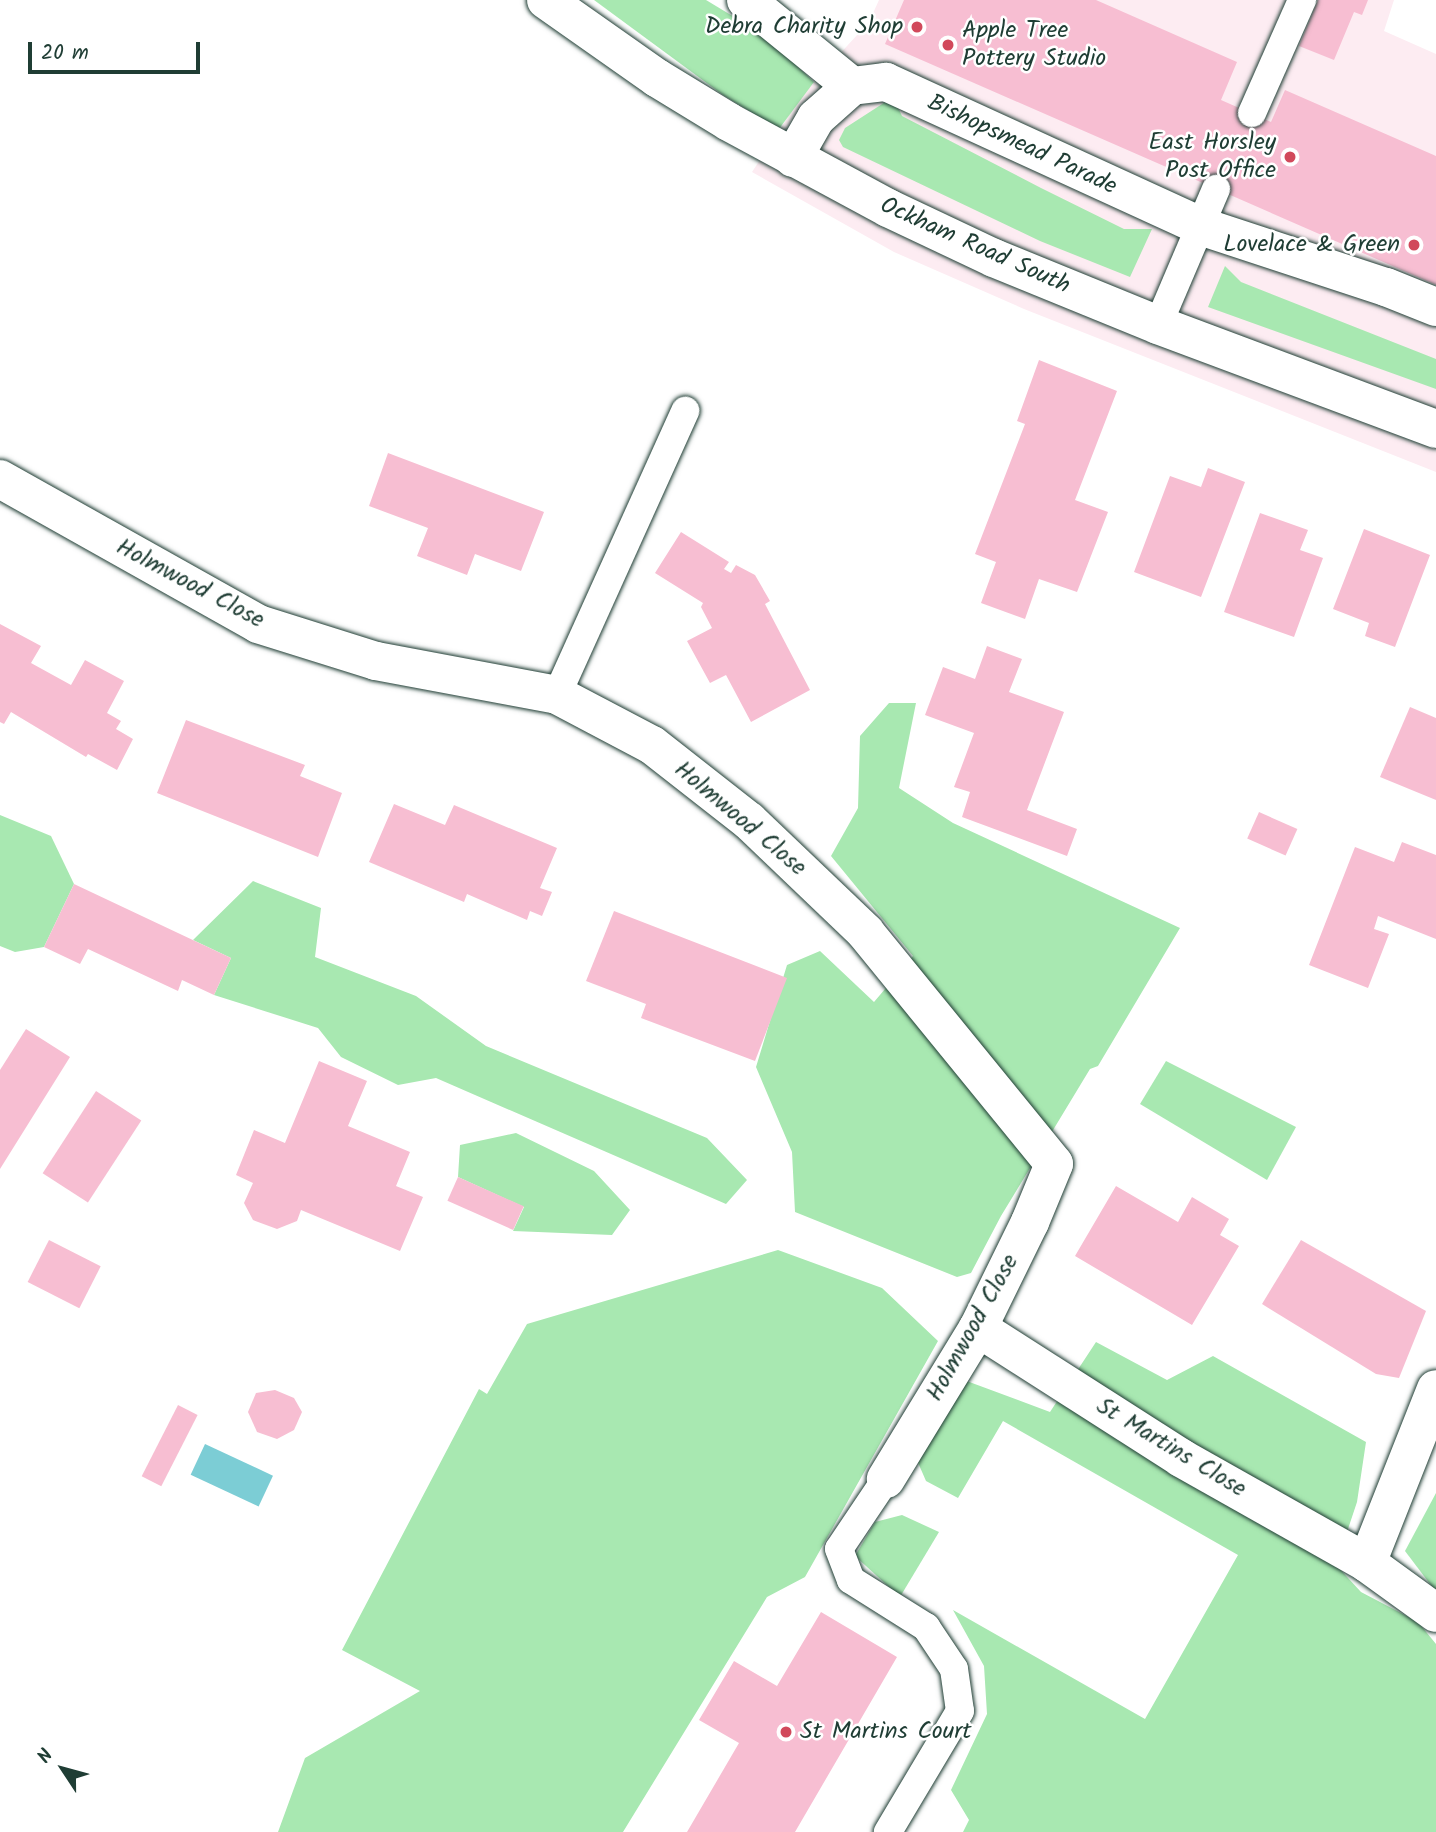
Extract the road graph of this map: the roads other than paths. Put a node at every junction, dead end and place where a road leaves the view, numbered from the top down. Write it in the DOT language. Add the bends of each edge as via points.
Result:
graph roads {
  1 [pos="546,0"];
  2 [pos="746,0"];
  3 [pos="1302,0"];
  4 [pos="852,86"];
  5 [pos="1252,113"];
  6 [pos="793,158"];
  7 [pos="1216,188"];
  8 [pos="1200,226"];
  9 [pos="1436,307"];
  10 [pos="1158,325"];
  11 [pos="685,411"];
  12 [pos="1436,429"];
  13 [pos="0,479"];
  14 [pos="558,695"];
  15 [pos="978,1328"];
  16 [pos="1436,1389"];
  17 [pos="886,1479"];
  18 [pos="1367,1563"];
  19 [pos="1436,1613"];
  20 [pos="888,1832"];
  1 -- 6 [label="street, Ockham Road South" via="657,78"];
  2 -- 4 [label="street"];
  3 -- 5 [label="lane"];
  4 -- 6 [label="street" via="816,118"];
  4 -- 8 [label="street, Bishopsmead Parade" via="886,82"];
  6 -- 10 [label="street, Ockham Road South" via="994,258"];
  7 -- 8 [label="lane"];
  8 -- 9 [label="street, Bishopsmead Parade"];
  8 -- 10 [label="lane"];
  10 -- 12 [label="street, Ockham Road South"];
  11 -- 14 [label="lane"];
  13 -- 14 [label="street, Holmwood Close" via="258,624 376,661"];
  14 -- 15 [label="street, Holmwood Close" via="652,745 749,821 865,932 1054,1164"];
  15 -- 17 [label="street, Holmwood Close"];
  15 -- 18 [label="street, St Martins Close" via="1181,1458"];
  16 -- 18 [label="street"];
  17 -- 20 [label="lane" via="839,1549 851,1580 926,1626 954,1669 960,1712"];
  18 -- 19 [label="street, St Martins Close"];
}
